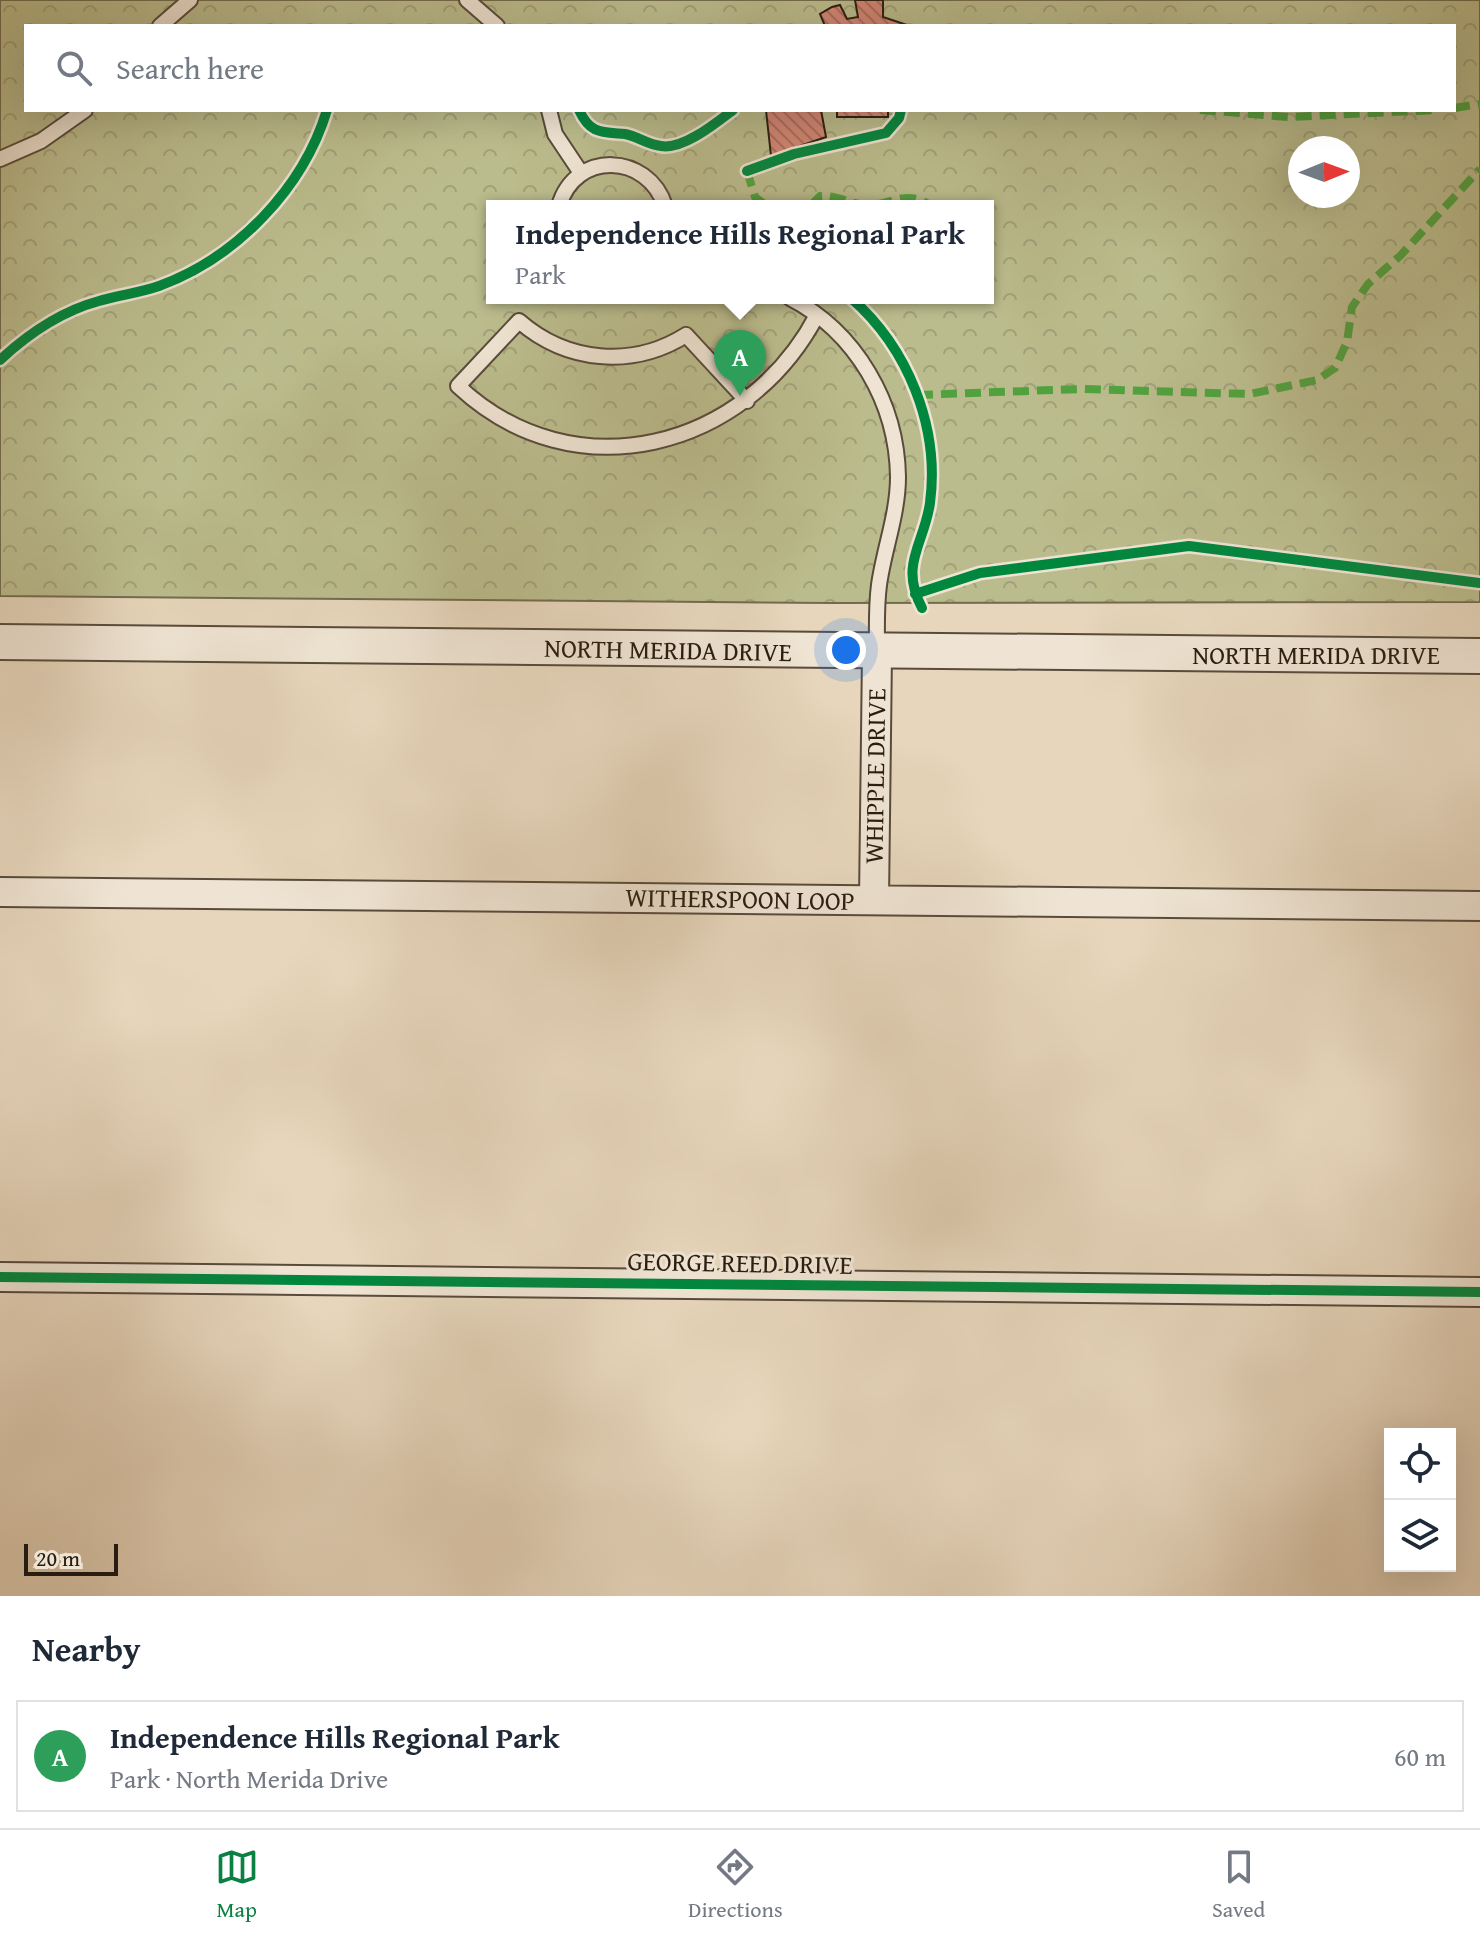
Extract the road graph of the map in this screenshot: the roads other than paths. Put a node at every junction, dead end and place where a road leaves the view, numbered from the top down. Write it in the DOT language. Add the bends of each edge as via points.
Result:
graph roads {
  1 [pos="190,0"];
  2 [pos="467,0"];
  3 [pos="162,24"];
  4 [pos="495,24"];
  5 [pos="82,112"];
  6 [pos="550,112"];
  7 [pos="0,159"];
  8 [pos="581,173"];
  9 [pos="561,200"];
  10 [pos="662,200"];
  11 [pos="800,304"];
  12 [pos="817,315"];
  13 [pos="747,401"];
  14 [pos="0,642"];
  15 [pos="877,653"];
  16 [pos="1480,656"];
  17 [pos="0,892"];
  18 [pos="874,900"];
  19 [pos="1480,906"];
  20 [pos="0,1277"];
  21 [pos="1480,1292"];
  1 -- 3 [label="lane"];
  2 -- 4 [label="lane"];
  5 -- 7 [label="lane" via="41,141"];
  6 -- 8 [label="lane" via="555,134"];
  8 -- 9 [label="lane"];
  8 -- 10 [label="lane" via="607,164 634,168 655,184"];
  11 -- 12 [label="lane"];
  12 -- 13 [label="lane" via="788,362"];
  12 -- 15 [label="lane" via="843,337 868,370 894,436 897,487 879,587"];
  13 -- 13 [label="lane" via="686,335 639,355 598,356 560,347 519,321 458,386 526,430 601,446 677,437"];
  14 -- 15 [label="street, NORTH MERIDA DRIVE"];
  15 -- 16 [label="street, NORTH MERIDA DRIVE"];
  15 -- 18 [label="street, WHIPPLE DRIVE"];
  17 -- 18 [label="street, WITHERSPOON LOOP"];
  18 -- 19 [label="street, WITHERSPOON LOOP"];
  20 -- 21 [label="street, GEORGE REED DRIVE"];
}
